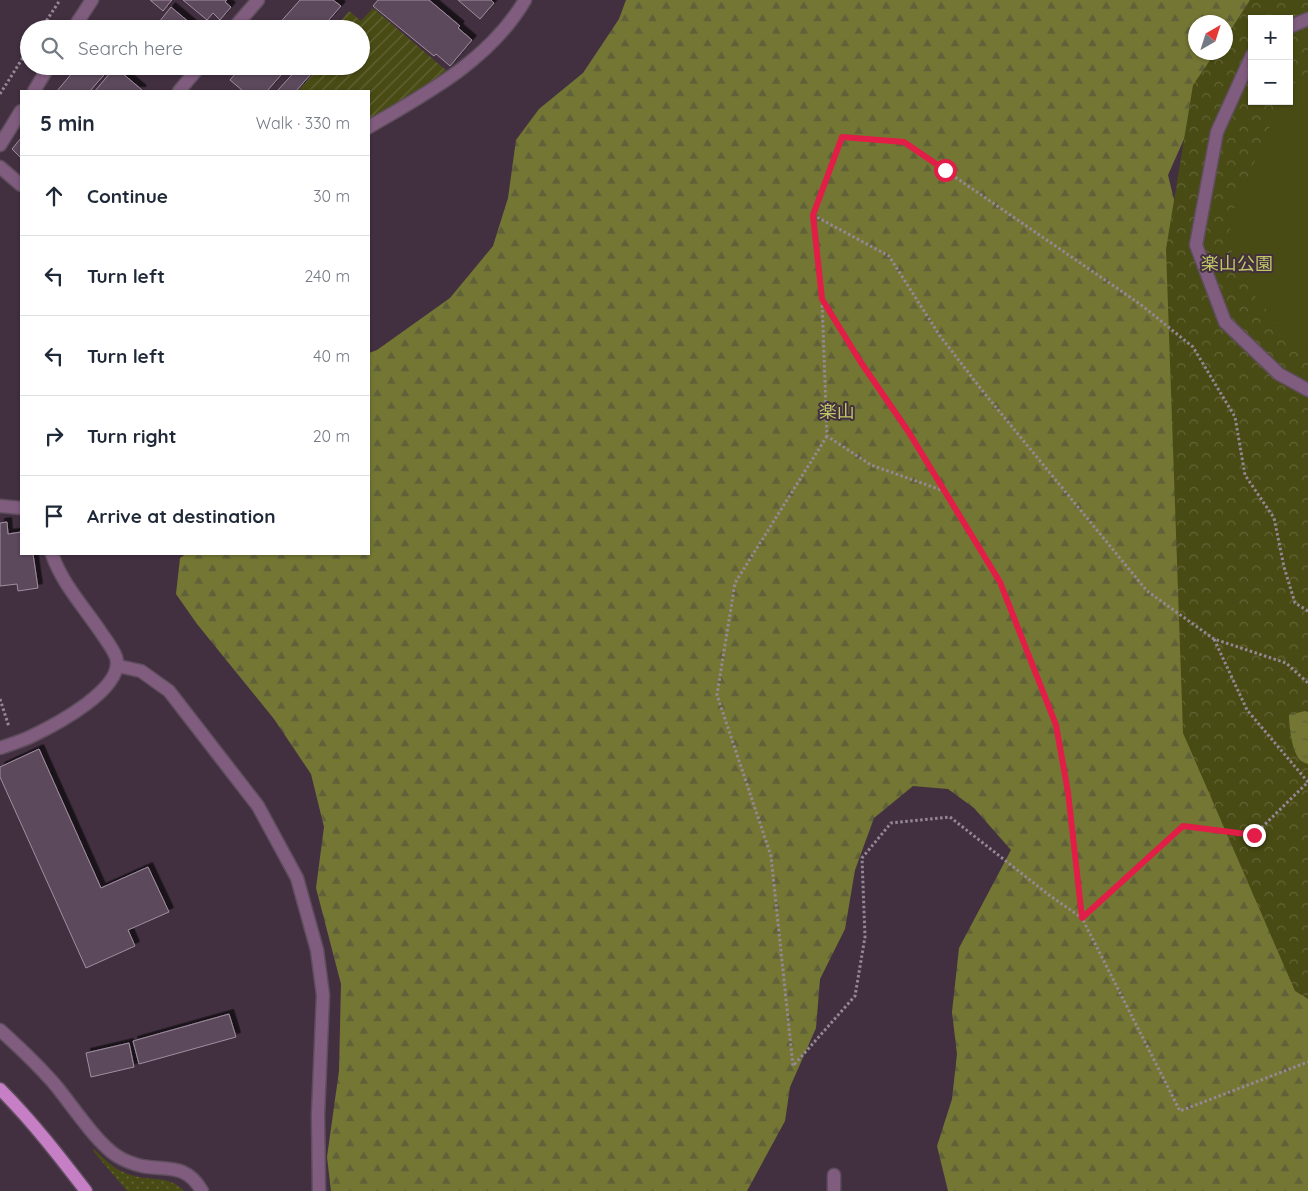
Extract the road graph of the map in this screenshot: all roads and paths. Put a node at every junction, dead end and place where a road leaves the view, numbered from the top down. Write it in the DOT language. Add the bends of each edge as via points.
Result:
graph roads {
  1 [pos="60,0"];
  2 [pos="92,0"];
  3 [pos="258,0"];
  4 [pos="525,0"];
  5 [pos="1308,19"];
  6 [pos="47,20"];
  7 [pos="79,20"];
  8 [pos="241,20"];
  9 [pos="1293,25"];
  10 [pos="1250,60"];
  11 [pos="20,62"];
  12 [pos="44,75"];
  13 [pos="192,75"];
  14 [pos="35,90"];
  15 [pos="180,90"];
  16 [pos="0,94"];
  17 [pos="20,113"];
  18 [pos="370,126"];
  19 [pos="0,145"];
  20 [pos="0,167"];
  21 [pos="20,184"];
  22 [pos="813,215"];
  23 [pos="822,299"];
  24 [pos="1308,390"];
  25 [pos="827,436"];
  26 [pos="944,491"];
  27 [pos="0,506"];
  28 [pos="20,508"];
  29 [pos="52,555"];
  30 [pos="1308,611"];
  31 [pos="1214,639"];
  32 [pos="118,666"];
  33 [pos="1308,682"];
  34 [pos="0,699"];
  35 [pos="14,743"];
  36 [pos="0,748"];
  37 [pos="1308,782"];
  38 [pos="1082,918"];
  39 [pos="0,1030"];
  40 [pos="1308,1062"];
  41 [pos="0,1090"];
  42 [pos="834,1176"];
  43 [pos="86,1191"];
  44 [pos="202,1191"];
  45 [pos="319,1191"];
  46 [pos="834,1191"];
  1 -- 6 [label="path"];
  2 -- 7 [label="street"];
  3 -- 8 [label="street"];
  4 -- 18 [label="street" via="505,27 461,69"];
  5 -- 9 [label="street"];
  10 -- 24 [label="street" via="1218,132 1196,245 1225,322 1279,374"];
  11 -- 16 [label="path"];
  12 -- 14 [label="street"];
  13 -- 15 [label="street"];
  17 -- 19 [label="street"];
  20 -- 21 [label="street"];
  22 -- 23 [label="path"];
  22 -- 30 [label="path" via="842,137 904,142 1140,304 1193,347 1235,417 1245,475 1274,518 1295,603"];
  22 -- 31 [label="path" via="889,256 940,336 1147,591"];
  23 -- 25 [label="path"];
  23 -- 26 [label="path"];
  25 -- 26 [label="path" via="871,465"];
  25 -- 38 [label="path" via="734,584 717,695 771,856 794,1066 855,996 865,937 862,858 891,823 950,817"];
  26 -- 38 [label="path" via="1000,582 1056,725 1068,792"];
  27 -- 28 [label="street"];
  29 -- 32 [label="street" via="61,576 111,647"];
  31 -- 33 [label="path" via="1286,663"];
  31 -- 37 [label="path" via="1247,710"];
  32 -- 35 [label="street" via="103,690 77,710 31,737"];
  32 -- 45 [label="street" via="141,671 168,691 258,806 297,878 317,950 323,995 318,1116"];
  34 -- 35 [label="path"];
  35 -- 36 [label="street"];
  37 -- 38 [label="path" via="1254,835 1183,826"];
  38 -- 40 [label="path" via="1180,1110"];
  39 -- 44 [label="street" via="54,1084 108,1150 131,1163 181,1171"];
  41 -- 43 [label="main road" via="20,1109"];
  42 -- 46 [label="street"];
}
